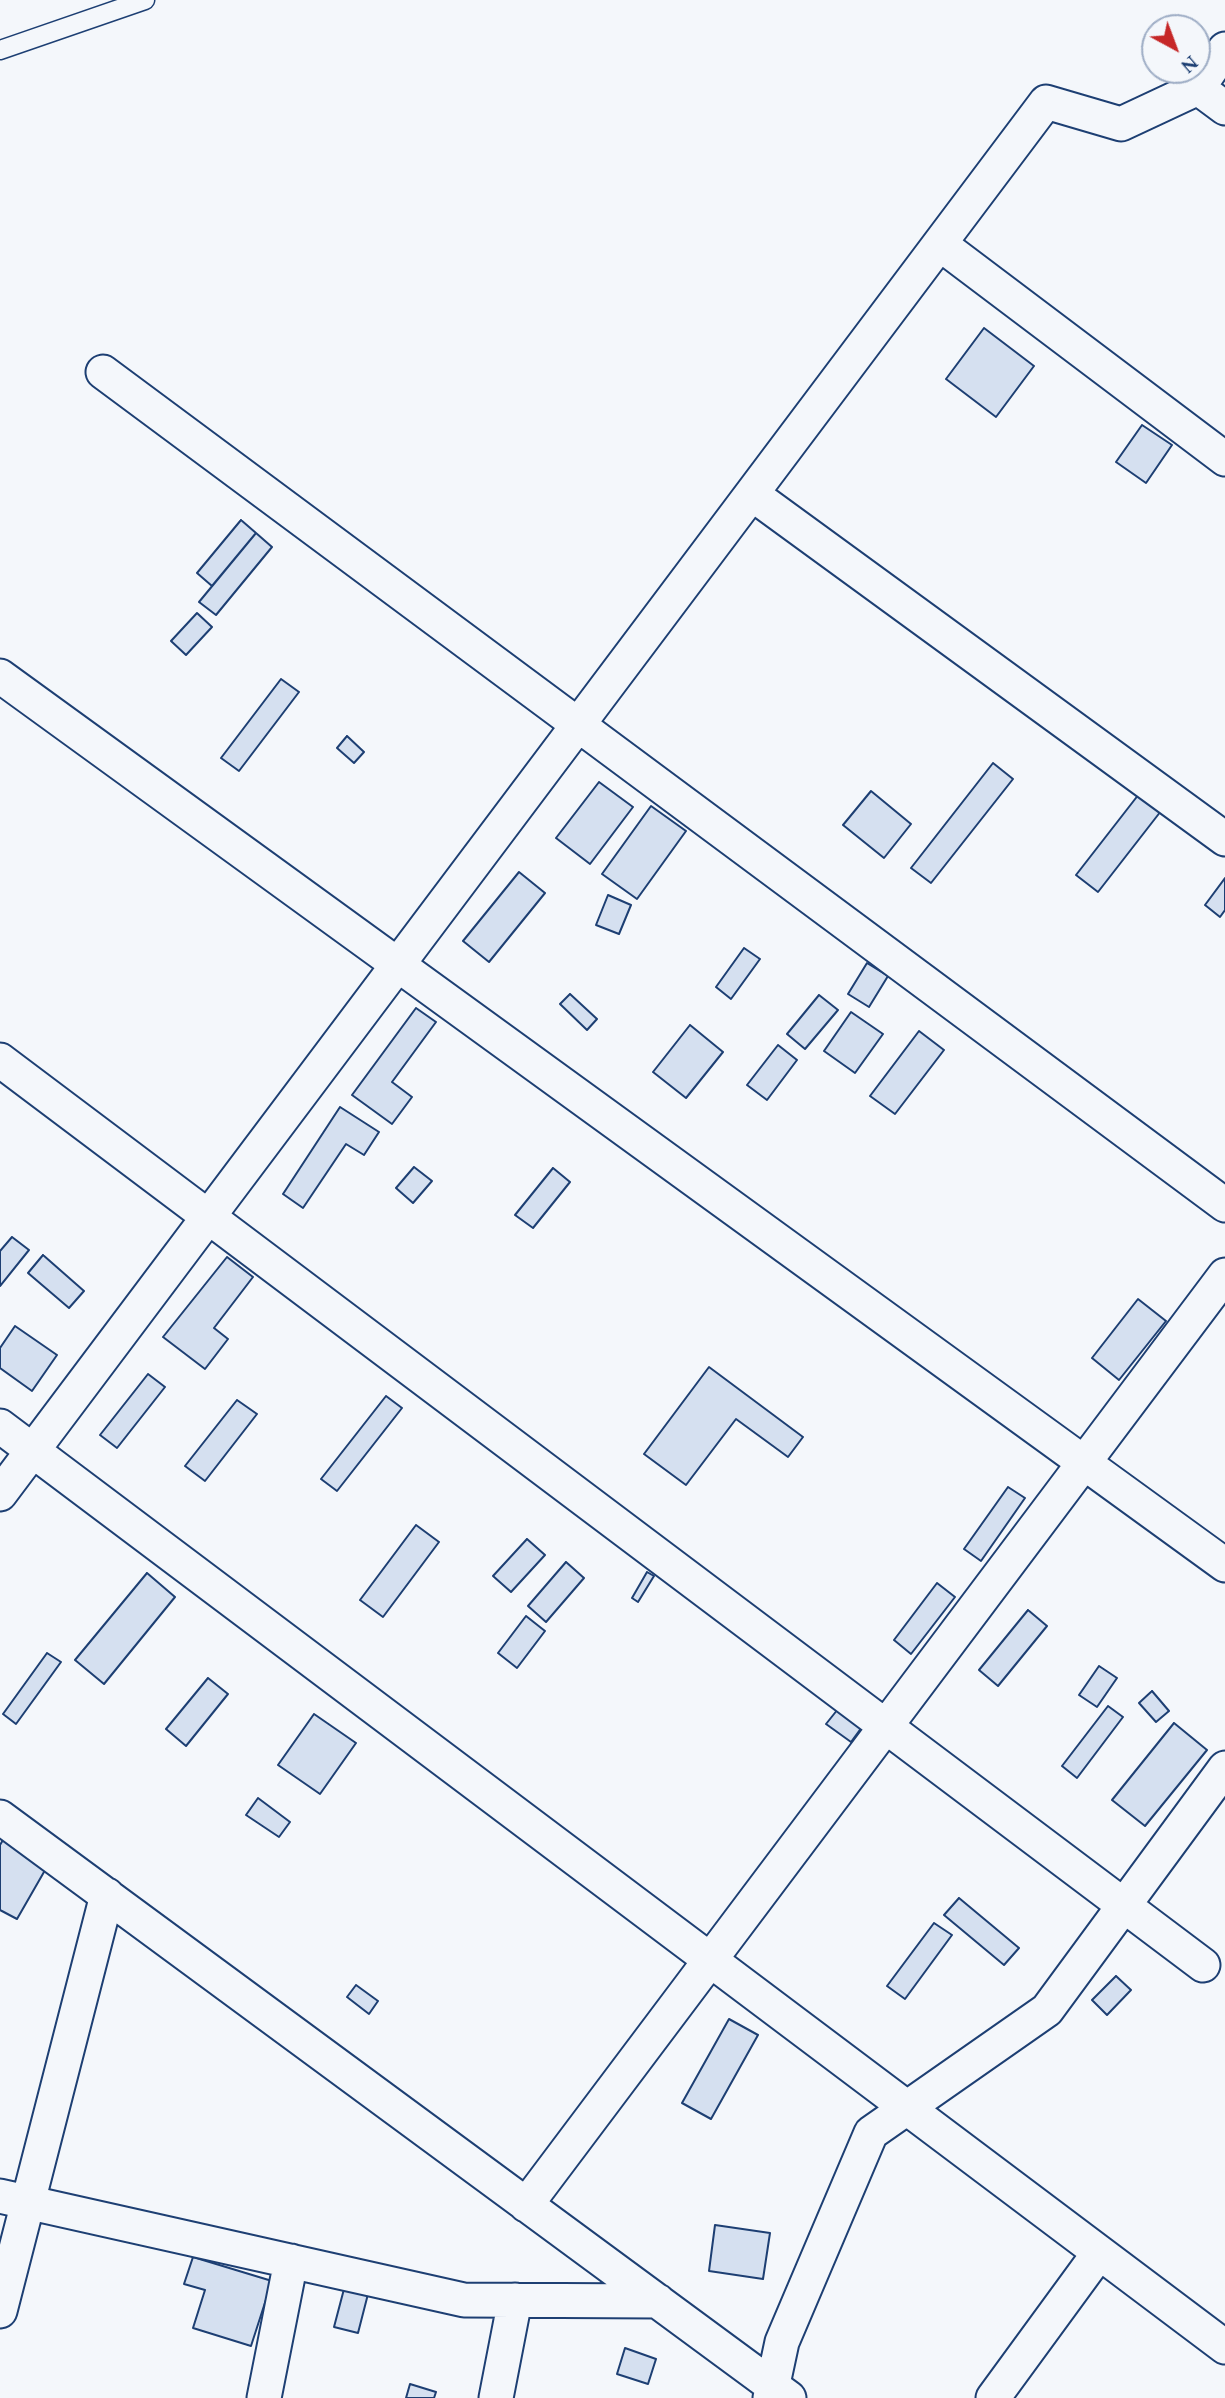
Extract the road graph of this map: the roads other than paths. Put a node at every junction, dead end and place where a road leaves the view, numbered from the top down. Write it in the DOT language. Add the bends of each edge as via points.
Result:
graph roads {
  1 [pos="145,0"];
  2 [pos="1225,49"];
  3 [pos="0,50"];
  4 [pos="1198,88"];
  5 [pos="1225,108"];
  6 [pos="940,244"];
  7 [pos="103,372"];
  8 [pos="1225,459"];
  9 [pos="752,494"];
  10 [pos="0,677"];
  11 [pos="578,724"];
  12 [pos="1225,839"];
  13 [pos="397,965"];
  14 [pos="0,1060"];
  15 [pos="1225,1205"];
  16 [pos="208,1217"];
  17 [pos="1225,1275"];
  18 [pos="0,1426"];
  19 [pos="33,1450"];
  20 [pos="1084,1463"];
  21 [pos="0,1494"];
  22 [pos="1225,1565"];
  23 [pos="886,1727"];
  24 [pos="1225,1768"];
  25 [pos="0,1817"];
  26 [pos="107,1895"];
  27 [pos="1124,1906"];
  28 [pos="710,1960"];
  29 [pos="1203,1965"];
  30 [pos="906,2108"];
  31 [pos="14,2199"];
  32 [pos="527,2205"];
  33 [pos="1099,2253"];
  34 [pos="291,2261"];
  35 [pos="515,2300"];
  36 [pos="658,2301"];
  37 [pos="0,2311"];
  38 [pos="1225,2347"];
  39 [pos="777,2394"];
  40 [pos="264,2398"];
  41 [pos="496,2398"];
  42 [pos="993,2398"];
  1 -- 3 [label="lane"];
  2 -- 4 [label="street"];
  4 -- 5 [label="street"];
  4 -- 6 [label="street" via="1121,124 1046,102"];
  6 -- 8 [label="street"];
  6 -- 9 [label="street"];
  7 -- 11 [label="street"];
  9 -- 11 [label="street"];
  9 -- 12 [label="street"];
  10 -- 13 [label="street"];
  11 -- 13 [label="street"];
  11 -- 15 [label="street"];
  13 -- 16 [label="street"];
  13 -- 20 [label="street"];
  14 -- 16 [label="street"];
  16 -- 19 [label="street"];
  16 -- 23 [label="street"];
  17 -- 20 [label="street"];
  18 -- 19 [label="street"];
  19 -- 21 [label="street"];
  19 -- 28 [label="street"];
  20 -- 22 [label="street"];
  20 -- 23 [label="street"];
  23 -- 27 [label="street"];
  23 -- 28 [label="street"];
  24 -- 27 [label="street"];
  25 -- 26 [label="street"];
  26 -- 31 [label="street"];
  26 -- 32 [label="street"];
  27 -- 29 [label="street"];
  27 -- 30 [label="street" via="1047,2010"];
  28 -- 30 [label="street"];
  28 -- 32 [label="street"];
  30 -- 33 [label="street"];
  30 -- 39 [label="street" via="871,2133 782,2342"];
  31 -- 34 [label="street"];
  31 -- 37 [label="street"];
  32 -- 36 [label="street"];
  33 -- 38 [label="street"];
  33 -- 42 [label="street"];
  34 -- 35 [label="street" via="464,2300"];
  34 -- 40 [label="street"];
  35 -- 36 [label="street"];
  35 -- 41 [label="street"];
  36 -- 39 [label="street"];
}
